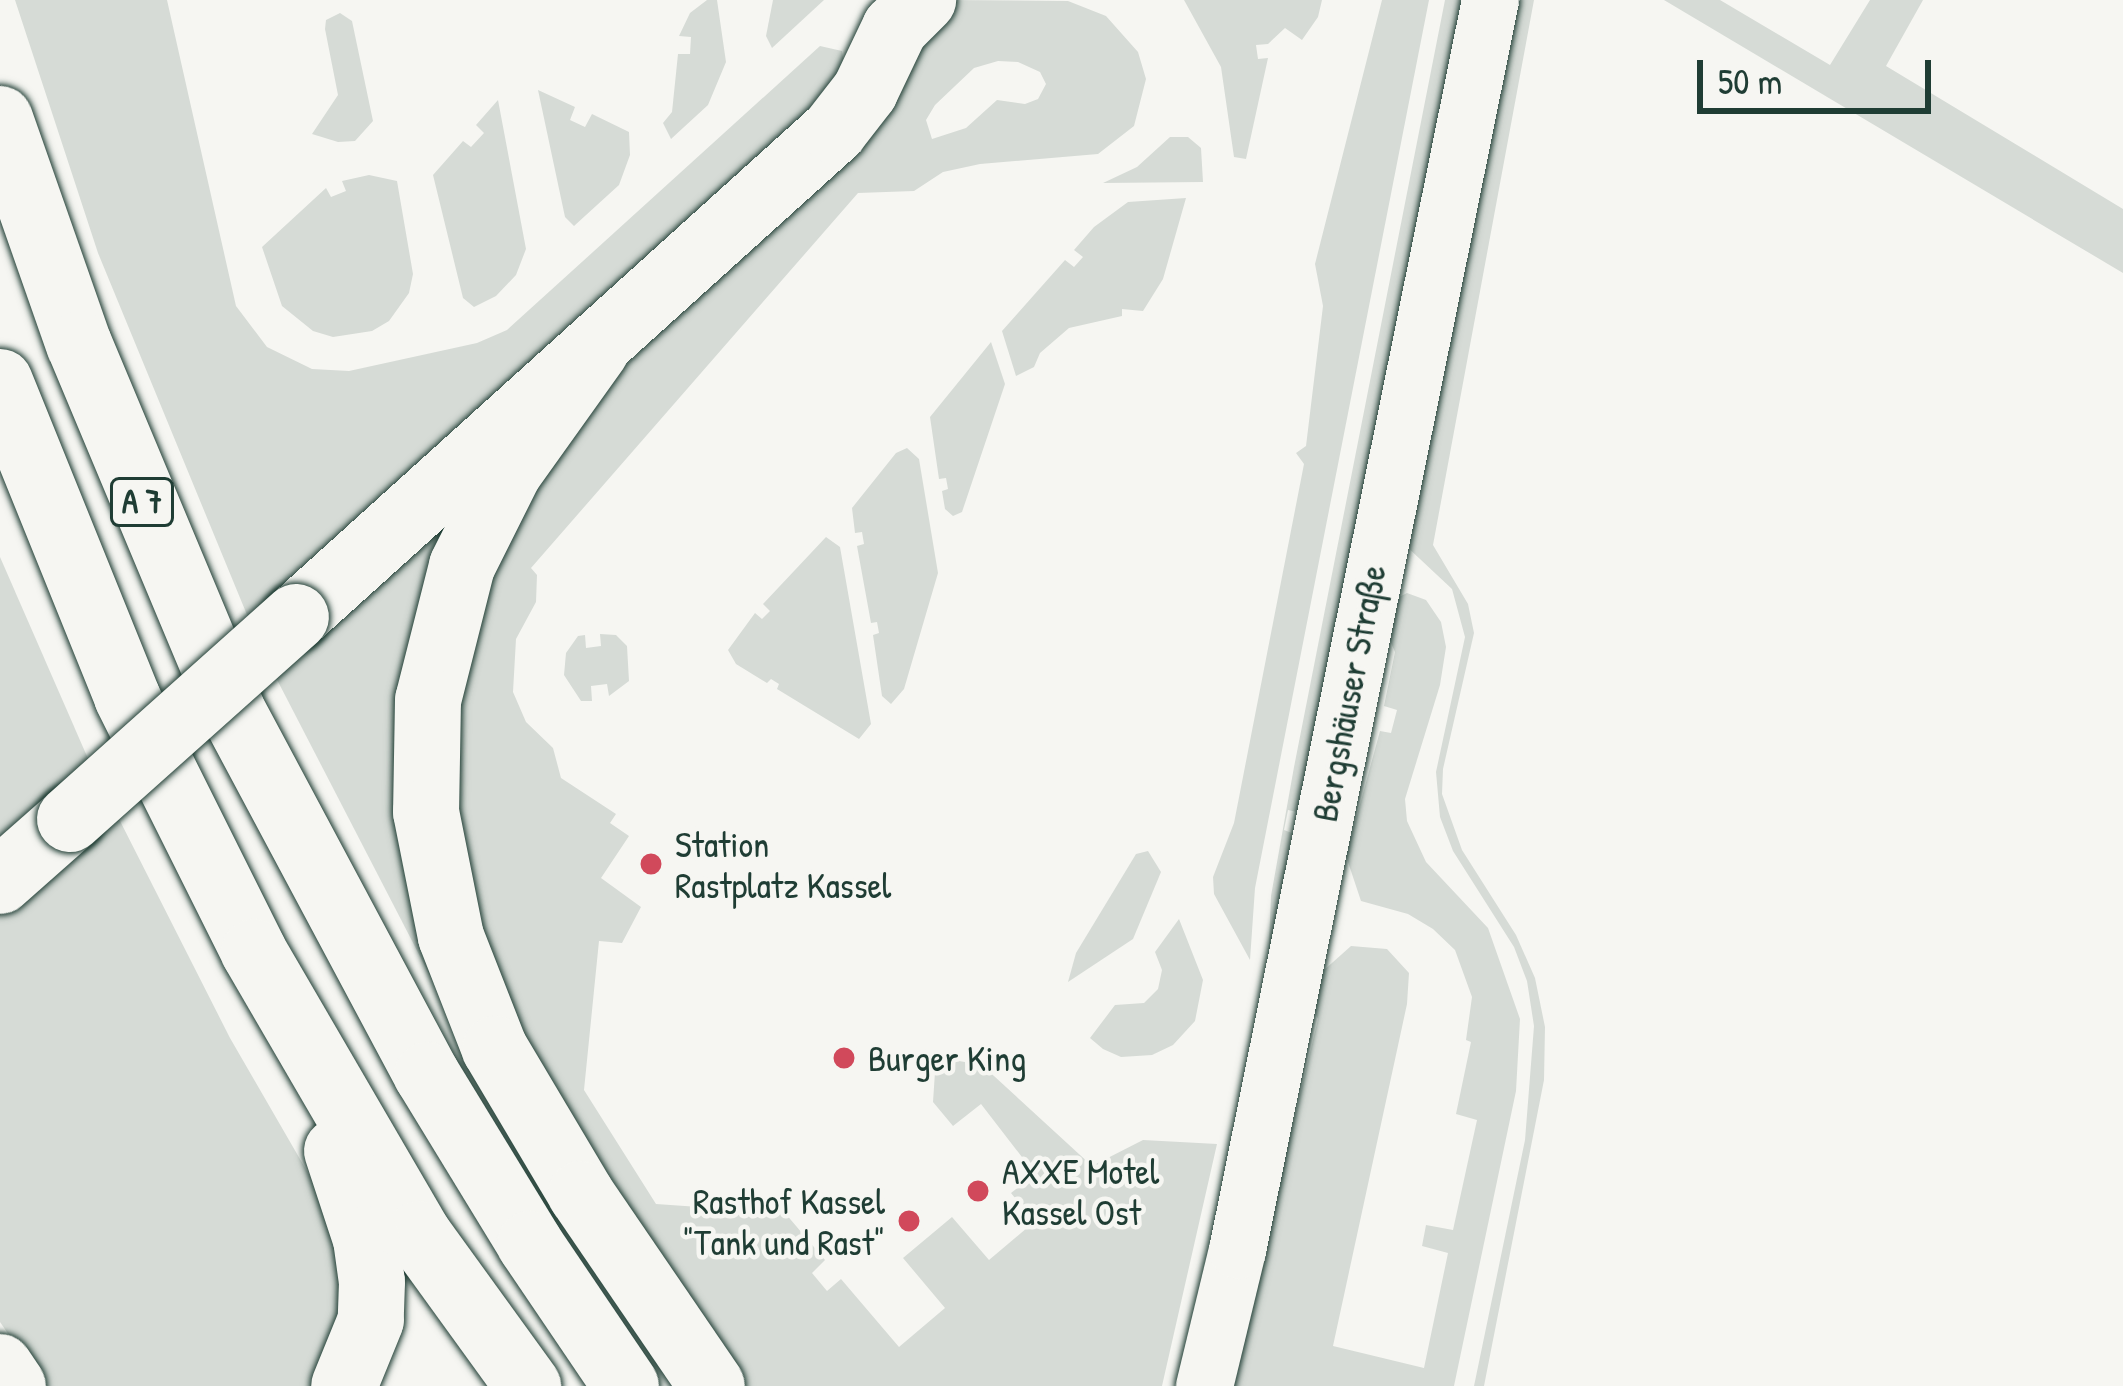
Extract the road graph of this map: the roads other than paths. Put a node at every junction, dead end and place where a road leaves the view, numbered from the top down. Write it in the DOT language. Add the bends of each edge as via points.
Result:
graph roads {
  1 [pos="923,0"];
  2 [pos="1490,0"];
  3 [pos="0,118"];
  4 [pos="596,350"];
  5 [pos="0,382"];
  6 [pos="0,881"];
  7 [pos="294,1022"];
  8 [pos="0,1367"];
  9 [pos="13,1386"];
  10 [pos="344,1386"];
  11 [pos="528,1386"];
  12 [pos="626,1386"];
  13 [pos="712,1386"];
  14 [pos="1204,1386"];
  1 -- 4 [label="highway" via="895,28 865,91 834,131"];
  2 -- 14 [label="main road, Bergshäuser Straße"];
  3 -- 12 [label="highway, A 7" via="79,344 232,710 427,1075"];
  4 -- 6 [label="highway, bridge"];
  4 -- 13 [label="highway" via="508,472 462,566 428,700 426,812 451,937 495,1049"];
  5 -- 7 [label="highway, A 7" via="127,697"];
  7 -- 10 [label="highway" via="366,1239 371,1320"];
  7 -- 11 [label="highway, A 7" via="418,1234"];
  8 -- 9 [label="highway"];
}
